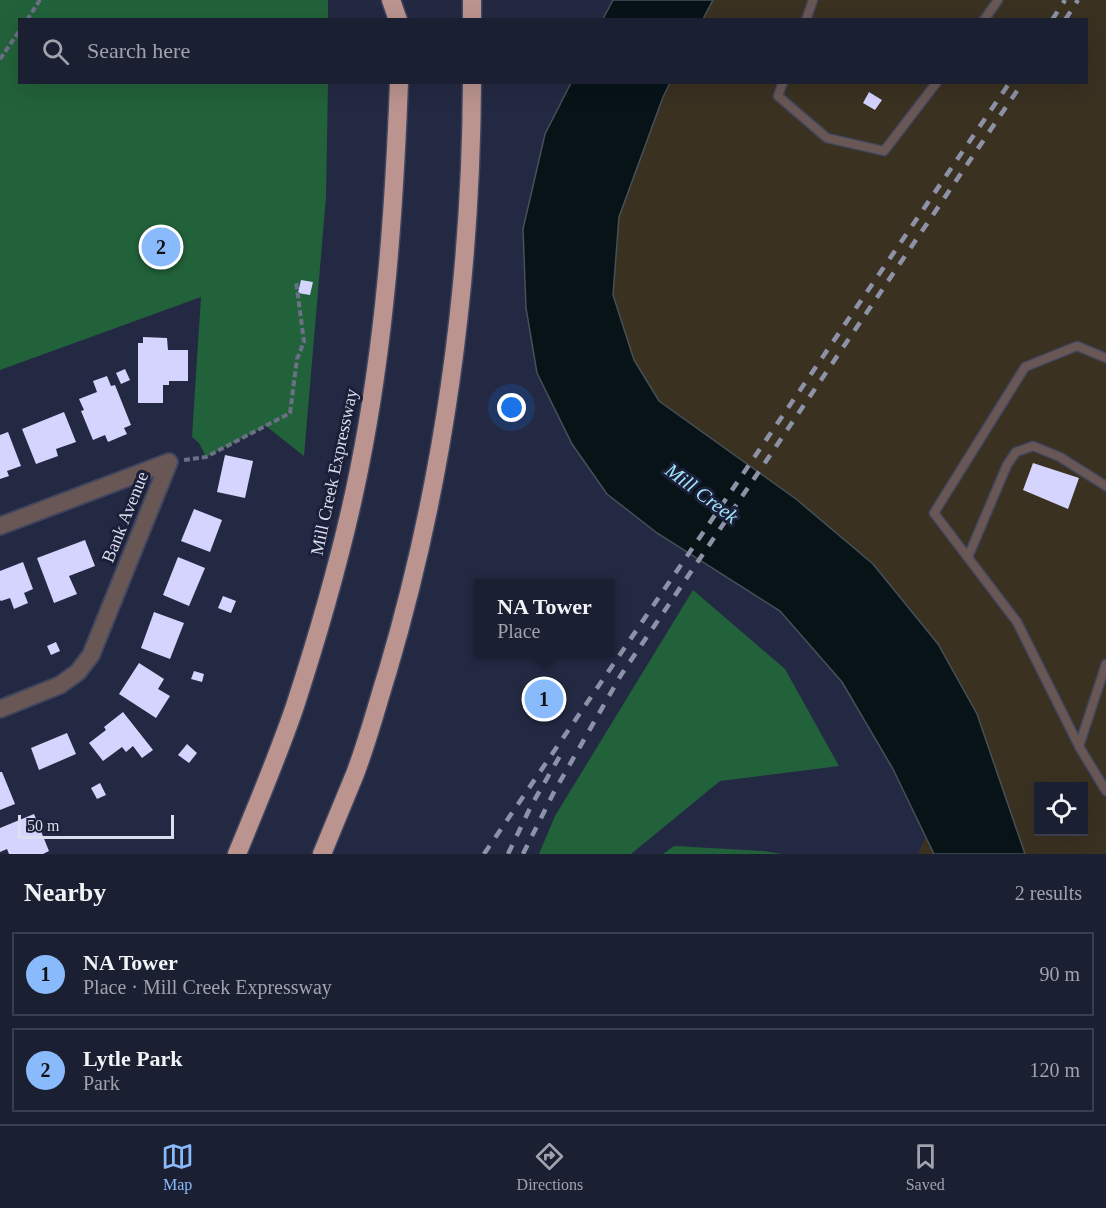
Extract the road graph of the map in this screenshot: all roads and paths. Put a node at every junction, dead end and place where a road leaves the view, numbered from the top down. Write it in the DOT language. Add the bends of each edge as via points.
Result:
graph roads {
  1 [pos="40,0"];
  2 [pos="391,0"];
  3 [pos="400,0"];
  4 [pos="472,0"];
  5 [pos="813,0"];
  6 [pos="998,0"];
  7 [pos="28,18"];
  8 [pos="398,18"];
  9 [pos="399,18"];
  10 [pos="472,18"];
  11 [pos="807,18"];
  12 [pos="985,18"];
  13 [pos="18,33"];
  14 [pos="0,58"];
  15 [pos="399,84"];
  16 [pos="472,84"];
  17 [pos="782,84"];
  18 [pos="935,84"];
  19 [pos="296,281"];
  20 [pos="1106,358"];
  21 [pos="169,462"];
  22 [pos="1106,486"];
  23 [pos="0,526"];
  24 [pos="968,557"];
  25 [pos="1106,664"];
  26 [pos="0,709"];
  27 [pos="1079,746"];
  28 [pos="1106,792"];
  29 [pos="237,854"];
  30 [pos="322,854"];
  1 -- 7 [label="path"];
  2 -- 8 [label="highway"];
  3 -- 9 [label="highway"];
  4 -- 10 [label="highway"];
  5 -- 11 [label="lane"];
  6 -- 12 [label="lane"];
  13 -- 14 [label="path"];
  15 -- 29 [label="highway, Mill Creek Expressway" via="388,280 359,471 321,623 294,708"];
  16 -- 30 [label="highway" via="471,166 450,380 420,553 377,707"];
  17 -- 18 [label="lane" via="778,96 827,138 884,151"];
  19 -- 21 [label="path" via="304,342 297,359 290,413 206,457"];
  20 -- 24 [label="lane" via="1077,346 1025,368 934,513"];
  21 -- 23 [label="street, Bank Avenue"];
  21 -- 26 [label="street, Bank Avenue" via="91,655 78,672 60,685"];
  22 -- 24 [label="lane" via="1033,446 1016,452"];
  24 -- 27 [label="lane" via="1017,622"];
  25 -- 27 [label="lane"];
  27 -- 28 [label="lane"];
}
